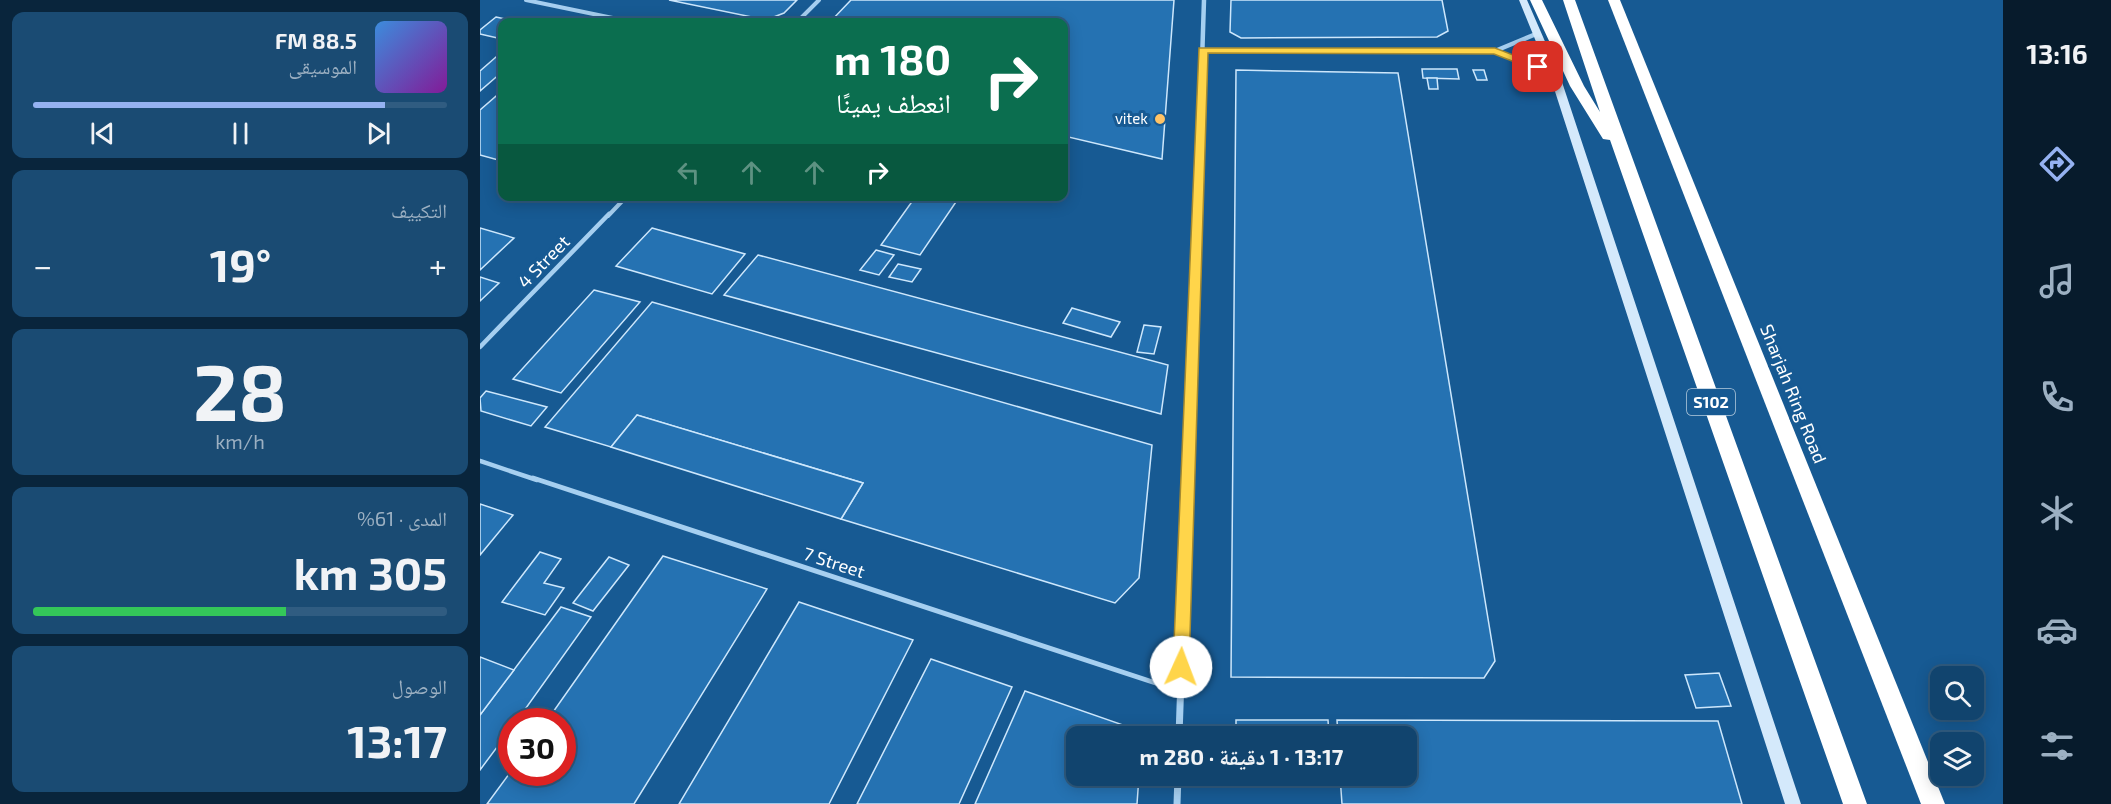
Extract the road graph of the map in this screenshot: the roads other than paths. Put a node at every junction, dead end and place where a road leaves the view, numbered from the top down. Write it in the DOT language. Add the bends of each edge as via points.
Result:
graph roads {
  1 [pos="526,0"];
  2 [pos="819,0"];
  3 [pos="1204,0"];
  4 [pos="1523,0"];
  5 [pos="1536,0"];
  6 [pos="1569,0"];
  7 [pos="1614,0"];
  8 [pos="613,18"];
  9 [pos="801,18"];
  10 [pos="1536,34"];
  11 [pos="1203,50"];
  12 [pos="1495,51"];
  13 [pos="1555,76"];
  14 [pos="1622,155"];
  15 [pos="622,201"];
  16 [pos="480,347"];
  17 [pos="480,461"];
  18 [pos="1180,691"];
  19 [pos="1179,726"];
  20 [pos="1178,786"];
  21 [pos="1177,804"];
  22 [pos="1793,804"];
  23 [pos="1856,804"];
  24 [pos="1933,804"];
  1 -- 8 [label="lane"];
  2 -- 9 [label="lane"];
  3 -- 11 [label="street"];
  4 -- 10 [label="street"];
  5 -- 14 [label="highway" via="1577,86"];
  6 -- 14 [label="highway, S102"];
  7 -- 24 [label="highway, Sharjah Ring Road"];
  10 -- 12 [label="street"];
  10 -- 13 [label="street"];
  11 -- 12 [label="street"];
  11 -- 18 [label="street"];
  12 -- 13 [label="street"];
  13 -- 22 [label="street"];
  14 -- 23 [label="highway, S102"];
  15 -- 16 [label="lane, 4 Street"];
  17 -- 18 [label="lane, 7 Street"];
  18 -- 19 [label="street"];
  20 -- 21 [label="street"];
}
